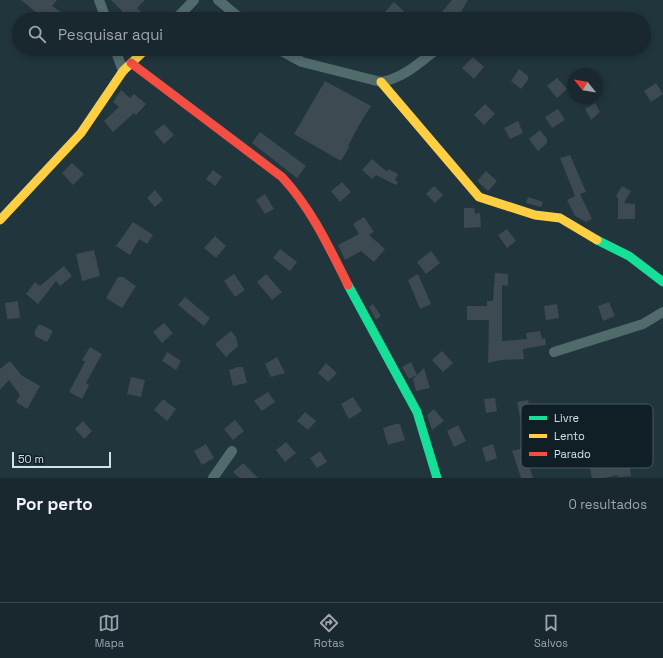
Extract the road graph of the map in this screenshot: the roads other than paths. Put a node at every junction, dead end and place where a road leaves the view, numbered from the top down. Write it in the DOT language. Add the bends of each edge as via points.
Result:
graph roads {
  1 [pos="99,0"];
  2 [pos="194,0"];
  3 [pos="218,0"];
  4 [pos="103,12"];
  5 [pos="183,12"];
  6 [pos="233,12"];
  7 [pos="118,56"];
  8 [pos="139,56"];
  9 [pos="291,56"];
  10 [pos="428,56"];
  11 [pos="132,63"];
  12 [pos="123,71"];
  13 [pos="381,82"];
  14 [pos="0,220"];
  15 [pos="663,282"];
  16 [pos="663,312"];
  17 [pos="554,352"];
  18 [pos="232,451"];
  19 [pos="213,478"];
  20 [pos="437,478"];
  1 -- 4 [label="street"];
  2 -- 5 [label="street"];
  3 -- 6 [label="street"];
  7 -- 12 [label="street"];
  8 -- 11 [label="street"];
  9 -- 13 [label="street" via="302,62"];
  10 -- 13 [label="street" via="403,75"];
  11 -- 12 [label="street"];
  11 -- 20 [label="street" via="282,177 294,190 322,233 356,302 417,412"];
  12 -- 14 [label="street" via="81,133"];
  13 -- 15 [label="street" via="479,197 535,215 560,218 629,256"];
  16 -- 17 [label="street" via="643,324"];
  18 -- 19 [label="street"];
}
